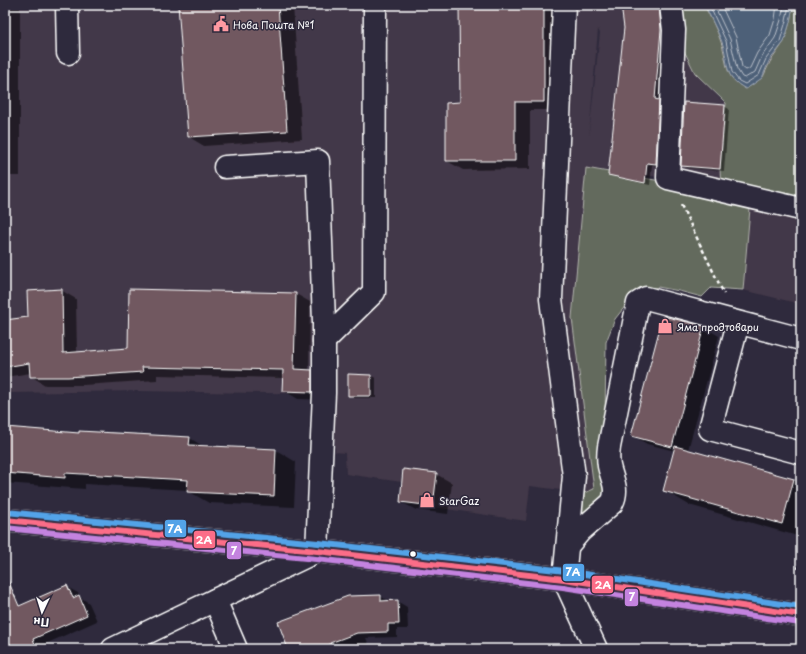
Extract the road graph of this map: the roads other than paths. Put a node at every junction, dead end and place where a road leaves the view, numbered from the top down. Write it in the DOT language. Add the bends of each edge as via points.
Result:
graph roads {
  1 [pos="66,5"];
  2 [pos="375,5"];
  3 [pos="564,5"];
  4 [pos="671,5"];
  5 [pos="68,53"];
  6 [pos="225,167"];
  7 [pos="801,209"];
  8 [pos="738,323"];
  9 [pos="801,339"];
  10 [pos="324,340"];
  11 [pos="801,452"];
  12 [pos="5,520"];
  13 [pos="568,545"];
  14 [pos="317,551"];
  15 [pos="564,579"];
  16 [pos="215,600"];
  17 [pos="801,615"];
  18 [pos="113,649"];
  19 [pos="236,649"];
  20 [pos="596,649"];
  1 -- 5 [label="street"];
  2 -- 10 [label="street" via="374,292"];
  3 -- 13 [label="street" via="551,299 574,476"];
  4 -- 7 [label="street" via="674,30 668,178"];
  6 -- 10 [label="street" via="318,161"];
  8 -- 9 [label="street"];
  8 -- 11 [label="street" via="710,428"];
  8 -- 13 [label="street" via="646,298 638,303 608,447 615,497 612,503"];
  10 -- 14 [label="street"];
  12 -- 14 [label="street"];
  13 -- 15 [label="street"];
  14 -- 15 [label="street"];
  14 -- 16 [label="street"];
  15 -- 17 [label="street"];
  15 -- 20 [label="street"];
  16 -- 18 [label="street"];
  16 -- 19 [label="street"];
}
